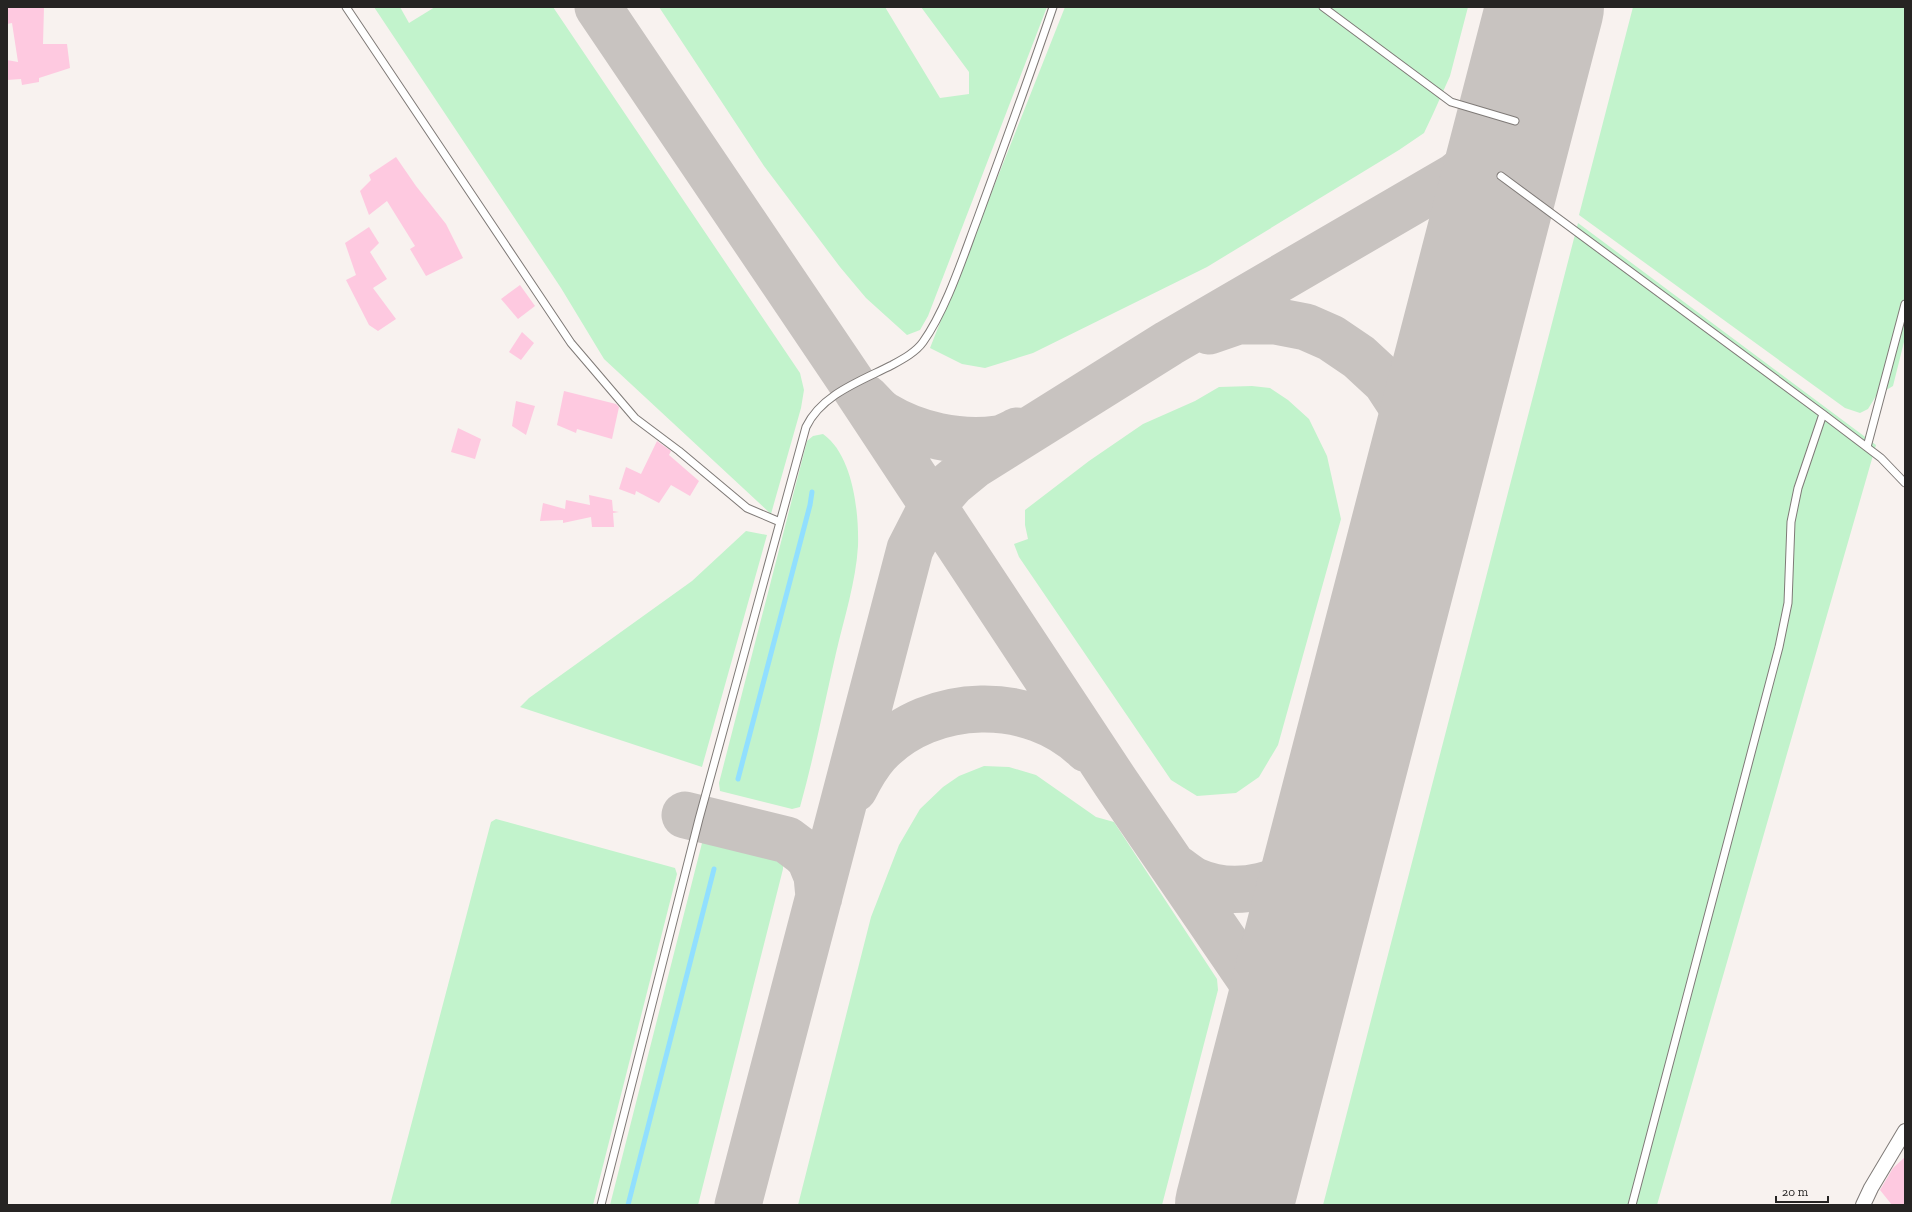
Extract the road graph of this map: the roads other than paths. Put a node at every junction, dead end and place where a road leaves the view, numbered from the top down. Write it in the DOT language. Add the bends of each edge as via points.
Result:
graph roads {
  1 [pos="346,7"];
  2 [pos="1053,7"];
  3 [pos="1323,7"];
  4 [pos="1515,121"];
  5 [pos="1501,176"];
  6 [pos="1905,304"];
  7 [pos="1823,414"];
  8 [pos="1867,447"];
  9 [pos="1905,483"];
  10 [pos="780,522"];
  11 [pos="1905,1131"];
  12 [pos="601,1205"];
  13 [pos="1632,1205"];
  14 [pos="1863,1205"];
  1 -- 10 [label="lane" via="571,343 636,418 746,508"];
  2 -- 10 [label="lane" via="963,256 932,329 911,354 834,396 821,405 812,416 806,427"];
  3 -- 4 [label="lane" via="1451,102"];
  5 -- 7 [label="lane"];
  6 -- 8 [label="lane"];
  7 -- 8 [label="lane"];
  7 -- 13 [label="lane" via="1798,488 1791,522 1788,603 1778,647"];
  8 -- 9 [label="lane"];
  10 -- 12 [label="lane" via="699,819"];
  11 -- 14 [label="street" via="1870,1188"];
}
